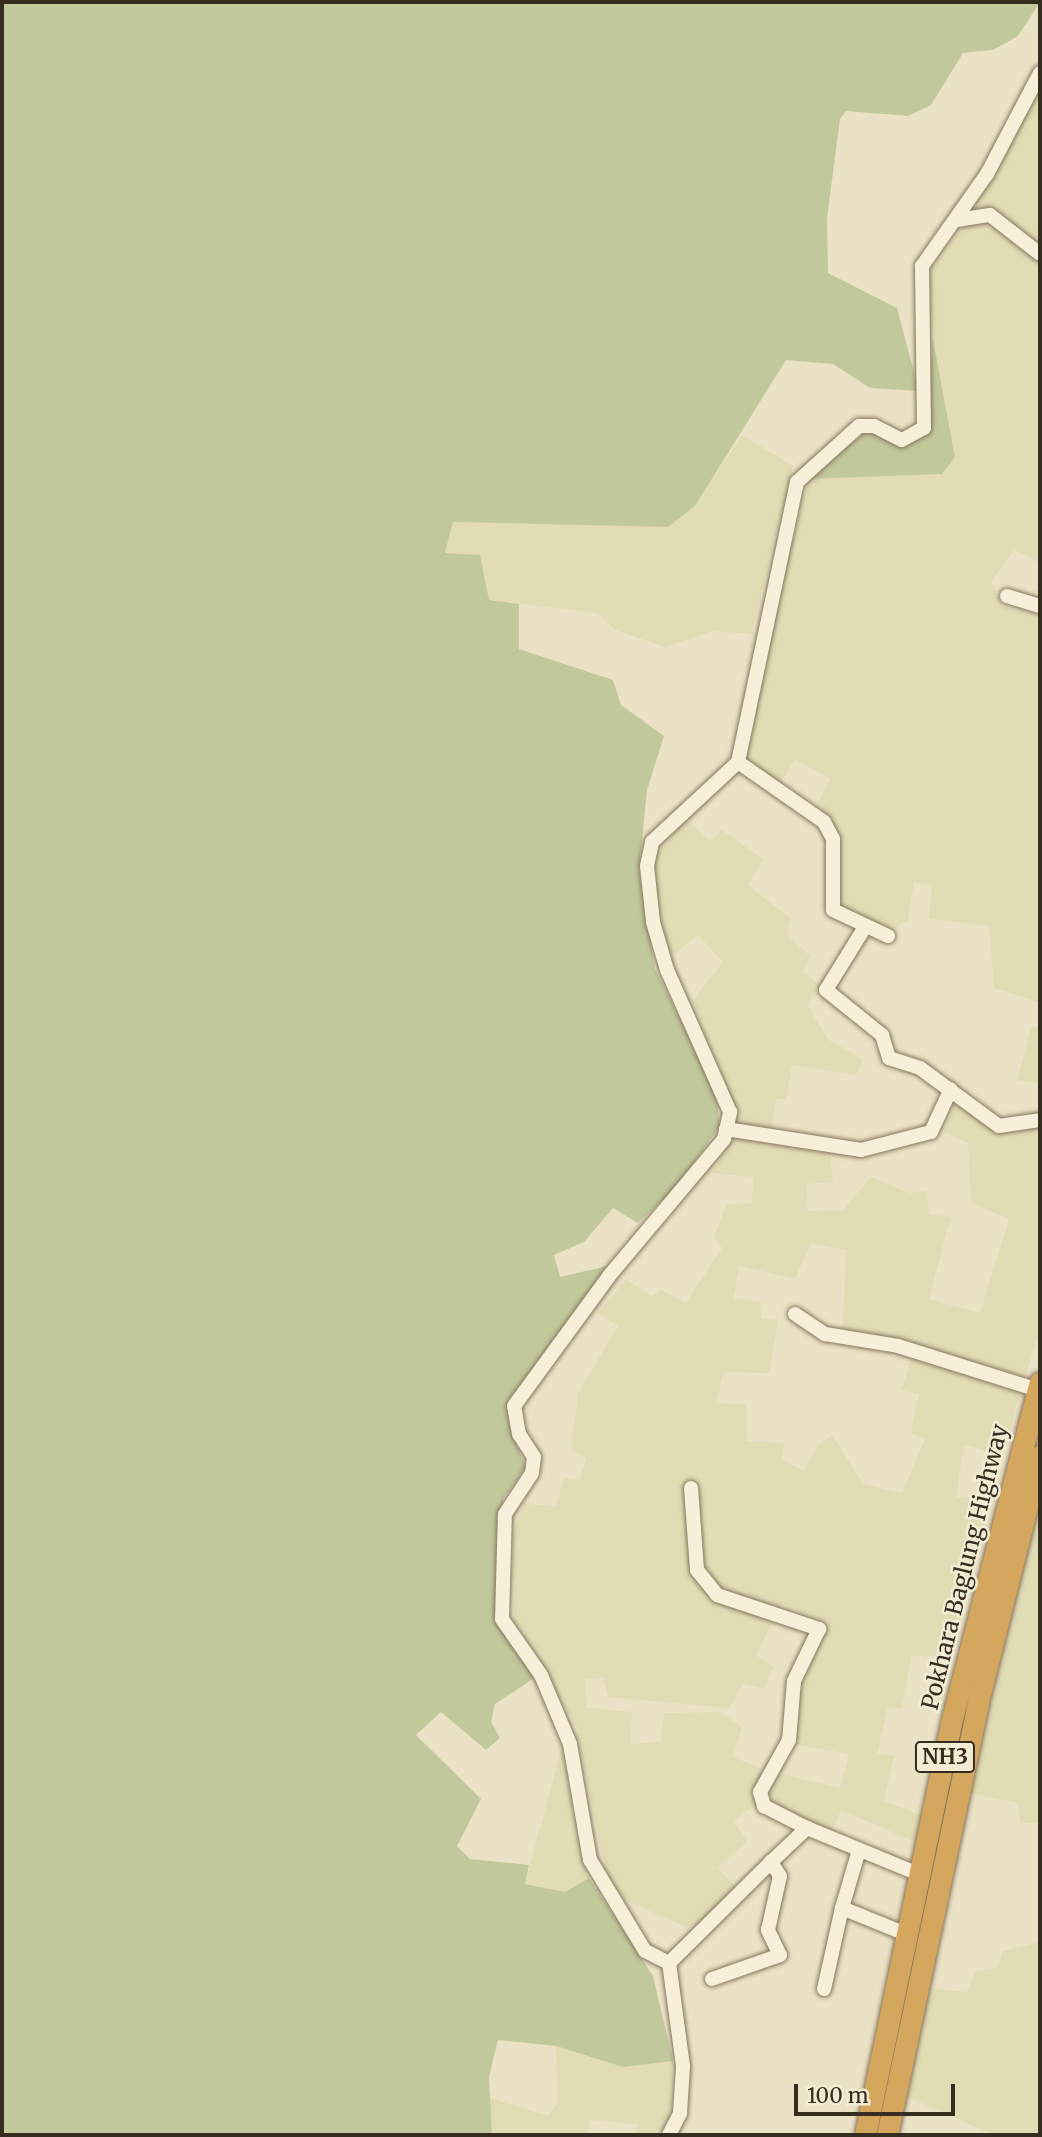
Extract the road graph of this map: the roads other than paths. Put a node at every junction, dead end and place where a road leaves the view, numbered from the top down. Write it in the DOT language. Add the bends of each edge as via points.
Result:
graph roads {
  1 [pos="1040,73"];
  2 [pos="957,220"];
  3 [pos="1040,254"];
  4 [pos="1007,596"];
  5 [pos="1040,606"];
  6 [pos="738,762"];
  7 [pos="865,927"];
  8 [pos="888,936"];
  9 [pos="951,1089"];
  10 [pos="1040,1120"];
  11 [pos="726,1129"];
  12 [pos="795,1314"];
  13 [pos="1039,1386"];
  14 [pos="1040,1456"];
  15 [pos="691,1488"];
  16 [pos="807,1828"];
  17 [pos="859,1850"];
  18 [pos="771,1862"];
  19 [pos="921,1875"];
  20 [pos="842,1908"];
  21 [pos="908,1935"];
  22 [pos="668,1963"];
  23 [pos="712,1979"];
  24 [pos="824,1989"];
  25 [pos="672,2134"];
  26 [pos="865,2135"];
  27 [pos="887,2135"];
  1 -- 2 [label="street"];
  2 -- 3 [label="street" via="990,215"];
  2 -- 6 [label="street" via="922,266 918,290 924,428 902,440 874,426 859,426 797,482"];
  4 -- 5 [label="street"];
  6 -- 7 [label="street" via="824,822 833,839 833,910"];
  6 -- 11 [label="street" via="652,842 647,866 667,970 719,1079 730,1112"];
  7 -- 8 [label="street"];
  7 -- 9 [label="street" via="826,990 882,1035 889,1058"];
  9 -- 10 [label="street" via="999,1126"];
  9 -- 11 [label="street" via="931,1132 862,1150"];
  11 -- 22 [label="street" via="707,1163 609,1276 520,1395 514,1421 534,1457 532,1473 513,1493 503,1532 502,1619 541,1675 570,1744 590,1860 645,1951"];
  12 -- 13 [label="street" via="825,1334 898,1346"];
  13 -- 19 [label="highway, Pokhara Baglung Highway / NH3" via="951,1723"];
  14 -- 27 [label="highway, Pokhara Baglung Highway" via="978,1702"];
  15 -- 16 [label="street" via="697,1570 717,1595 819,1629 794,1681 789,1740 760,1792 764,1806"];
  16 -- 17 [label="street"];
  16 -- 18 [label="street"];
  17 -- 19 [label="street"];
  17 -- 20 [label="street"];
  18 -- 22 [label="street"];
  18 -- 23 [label="street" via="780,1876 768,1930 780,1955"];
  19 -- 21 [label="highway, Pokhara Baglung Highway / NH3"];
  20 -- 21 [label="street"];
  20 -- 24 [label="street"];
  21 -- 26 [label="highway, Pokhara Baglung Highway / NH3"];
  22 -- 25 [label="street" via="684,2066 680,2113"];
}
